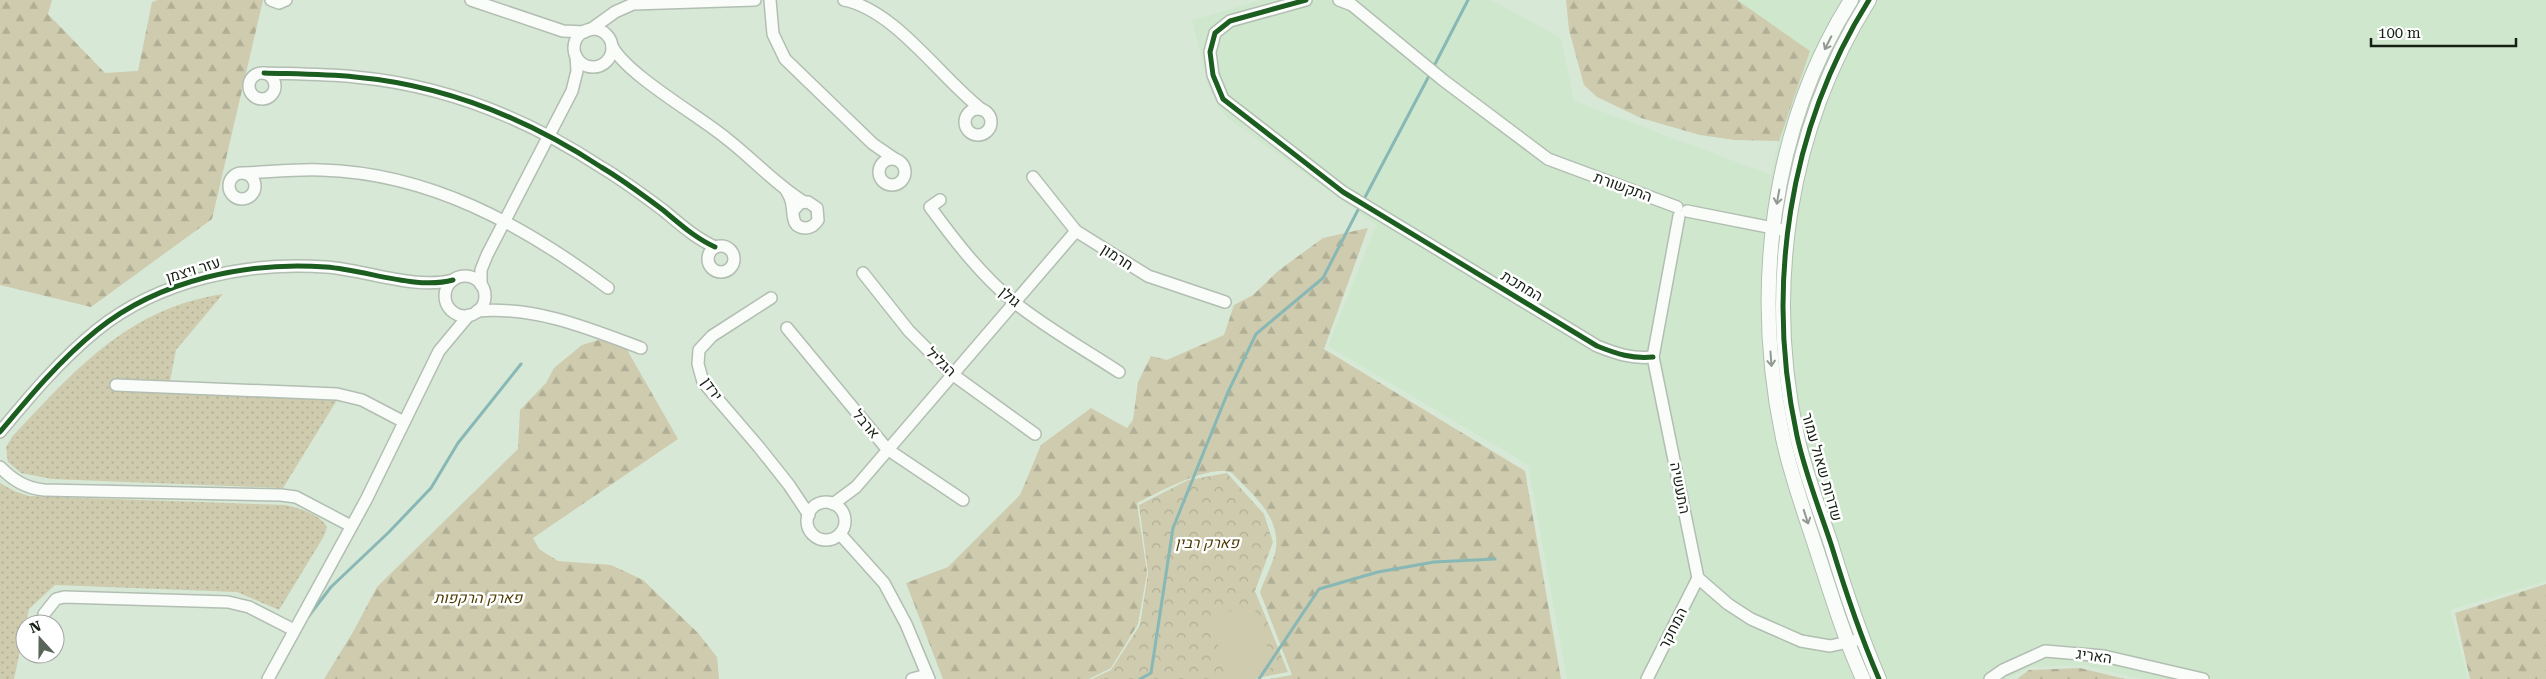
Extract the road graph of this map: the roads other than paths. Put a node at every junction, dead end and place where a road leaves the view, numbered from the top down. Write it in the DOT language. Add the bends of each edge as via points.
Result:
graph roads {
  1 [pos="270,0"];
  2 [pos="286,0"];
  3 [pos="471,0"];
  4 [pos="755,0"];
  5 [pos="770,0"];
  6 [pos="844,0"];
  7 [pos="1306,0"];
  8 [pos="1339,0"];
  9 [pos="1851,0"];
  10 [pos="1869,0"];
  11 [pos="628,6"];
  12 [pos="539,24"];
  13 [pos="587,31"];
  14 [pos="611,43"];
  15 [pos="575,53"];
  16 [pos="599,65"];
  17 [pos="635,72"];
  18 [pos="264,73"];
  19 [pos="300,73"];
  20 [pos="275,87"];
  21 [pos="572,91"];
  22 [pos="958,91"];
  23 [pos="981,109"];
  24 [pos="967,115"];
  25 [pos="549,135"];
  26 [pos="873,144"];
  27 [pos="895,159"];
  28 [pos="880,166"];
  29 [pos="244,172"];
  30 [pos="268,172"];
  31 [pos="1033,177"];
  32 [pos="255,183"];
  33 [pos="786,190"];
  34 [pos="940,200"];
  35 [pos="804,202"];
  36 [pos="1681,211"];
  37 [pos="792,212"];
  38 [pos="505,221"];
  39 [pos="1773,229"];
  40 [pos="1076,230"];
  41 [pos="1788,231"];
  42 [pos="694,236"];
  43 [pos="715,247"];
  44 [pos="487,255"];
  45 [pos="707,260"];
  46 [pos="863,273"];
  47 [pos="465,276"];
  48 [pos="453,280"];
  49 [pos="416,283"];
  50 [pos="608,288"];
  51 [pos="483,289"];
  52 [pos="771,298"];
  53 [pos="1014,302"];
  54 [pos="1224,302"];
  55 [pos="449,307"];
  56 [pos="510,309"];
  57 [pos="473,313"];
  58 [pos="787,328"];
  59 [pos="448,338"];
  60 [pos="641,348"];
  61 [pos="1653,357"];
  62 [pos="1119,372"];
  63 [pos="952,374"];
  64 [pos="116,386"];
  65 [pos="404,422"];
  66 [pos="0,432"];
  67 [pos="1035,434"];
  68 [pos="887,449"];
  69 [pos="0,467"];
  70 [pos="856,487"];
  71 [pos="794,492"];
  72 [pos="963,500"];
  73 [pos="827,504"];
  74 [pos="809,515"];
  75 [pos="844,517"];
  76 [pos="351,526"];
  77 [pos="840,534"];
  78 [pos="1698,578"];
  79 [pos="44,614"];
  80 [pos="294,630"];
  81 [pos="1862,639"];
  82 [pos="1848,643"];
  83 [pos="928,677"];
  84 [pos="268,679"];
  85 [pos="912,679"];
  86 [pos="1647,679"];
  87 [pos="1863,679"];
  88 [pos="1879,679"];
  89 [pos="1990,679"];
  90 [pos="2203,679"];
  1 -- 2 [label="street"];
  3 -- 12 [label="street"];
  4 -- 11 [label="street" via="644,2"];
  5 -- 26 [label="street" via="773,34 785,59"];
  6 -- 22 [label="street" via="881,16"];
  7 -- 61 [label="street, המתכת" via="1230,21 1216,33 1210,52 1213,76 1223,99 1343,192 1383,218 1597,346 1620,356"];
  8 -- 36 [label="street, התקשורת" via="1352,5 1443,80 1548,159"];
  9 -- 39 [label="street, שדרות שאול עמור, one-way" via="1806,93 1782,174"];
  10 -- 41 [label="street, שדרות שאול עמור" via="1843,46 1820,98 1796,177"];
  11 -- 13 [label="street"];
  11 -- 14 [label="street" via="611,25"];
  12 -- 13 [label="street" via="563,31"];
  12 -- 15 [label="street" via="569,41"];
  13 -- 14 [label="street" via="600,30"];
  13 -- 15 [label="street" via="578,38"];
  14 -- 16 [label="street" via="611,55"];
  14 -- 17 [label="street"];
  15 -- 16 [label="street" via="585,65"];
  15 -- 21 [label="street" via="577,71"];
  16 -- 17 [label="street" via="614,65"];
  16 -- 21 [label="street"];
  17 -- 33 [label="street" via="714,128"];
  18 -- 19 [label="street"];
  18 -- 20 [label="street" via="271,76"];
  18 -- 20 [label="street" via="251,79 251,93 260,99 267,98"];
  19 -- 20 [label="street" via="287,76"];
  19 -- 25 [label="street" via="356,77 426,88 498,111"];
  21 -- 25 [label="street"];
  22 -- 23 [label="street"];
  22 -- 24 [label="street"];
  23 -- 24 [label="street"];
  23 -- 24 [label="street" via="992,119 991,127 983,134 972,134 967,129"];
  25 -- 38 [label="street"];
  25 -- 42 [label="street" via="637,190"];
  26 -- 27 [label="street"];
  26 -- 28 [label="street"];
  27 -- 28 [label="street"];
  27 -- 28 [label="street" via="906,169 900,182 890,185 883,182"];
  29 -- 30 [label="street"];
  29 -- 32 [label="street"];
  29 -- 32 [label="street" via="231,179 229,190 233,196 240,199 250,196 255,191"];
  30 -- 32 [label="street"];
  30 -- 38 [label="street" via="321,170 387,178 459,199"];
  31 -- 40 [label="street, חרמון"];
  33 -- 35 [label="street"];
  33 -- 37 [label="street"];
  34 -- 53 [label="street, גולן" via="930,207 962,250"];
  35 -- 37 [label="street"];
  35 -- 37 [label="street" via="817,208 819,216 814,225 803,228 797,225"];
  36 -- 39 [label="street, התקשורת"];
  36 -- 61 [label="street, התעשיה"];
  38 -- 44 [label="street"];
  38 -- 50 [label="street" via="558,252"];
  39 -- 41 [label="street, התקשורת"];
  39 -- 82 [label="street, שדרות שאול עמור, one-way" via="1769,263 1769,331 1781,432"];
  40 -- 53 [label="street"];
  40 -- 54 [label="street, חרמון" via="1148,276"];
  41 -- 81 [label="street, שדרות שאול עמור" via="1784,264 1784,330 1796,428"];
  42 -- 43 [label="street"];
  42 -- 45 [label="street"];
  43 -- 45 [label="street"];
  43 -- 45 [label="street" via="727,248 732,253 731,268 725,272 715,271"];
  44 -- 47 [label="street"];
  44 -- 51 [label="street" via="481,270"];
  46 -- 63 [label="street, הגליל" via="909,332"];
  47 -- 48 [label="street"];
  47 -- 51 [label="street"];
  48 -- 49 [label="street"];
  48 -- 55 [label="street" via="446,291"];
  49 -- 55 [label="street"];
  49 -- 66 [label="street, עזר ויצמן" via="353,269 292,266 230,272 173,288 123,312 98,329 60,364"];
  51 -- 56 [label="street"];
  51 -- 57 [label="street" via="483,303"];
  52 -- 71 [label="street, ירדן" via="712,336 699,350 698,364 703,382"];
  53 -- 62 [label="street, גולן"];
  53 -- 63 [label="street"];
  55 -- 57 [label="street" via="456,314"];
  55 -- 59 [label="street"];
  56 -- 57 [label="street"];
  56 -- 60 [label="street" via="577,325"];
  57 -- 59 [label="street"];
  58 -- 68 [label="street, ארבל"];
  59 -- 65 [label="street"];
  61 -- 78 [label="street, התעשיה"];
  63 -- 67 [label="street, הגליל"];
  63 -- 68 [label="street"];
  64 -- 65 [label="street" via="337,394 362,400"];
  65 -- 76 [label="street"];
  68 -- 70 [label="street"];
  68 -- 72 [label="street, ארבל"];
  69 -- 76 [label="street" via="23,485 44,490 296,497"];
  70 -- 73 [label="street"];
  70 -- 75 [label="street"];
  71 -- 73 [label="street, ירדן"];
  71 -- 74 [label="street, ירדן"];
  73 -- 74 [label="street" via="813,508"];
  73 -- 75 [label="street" via="841,510"];
  74 -- 77 [label="street" via="808,524 814,537 829,540"];
  75 -- 77 [label="street" via="844,528"];
  76 -- 80 [label="street"];
  77 -- 83 [label="street" via="884,583 906,624"];
  78 -- 82 [label="street" via="1751,619 1801,641 1830,646"];
  78 -- 86 [label="street, המחקר"];
  79 -- 80 [label="street" via="56,599 64,597 228,602 249,607"];
  80 -- 84 [label="street"];
  81 -- 82 [label="street"];
  81 -- 88 [label="street, שדרות שאול עמור"];
  82 -- 87 [label="street, שדרות שאול עמור"];
  83 -- 85 [label="street"];
  89 -- 90 [label="street, האריג" via="2045,650 2104,656"];
}
